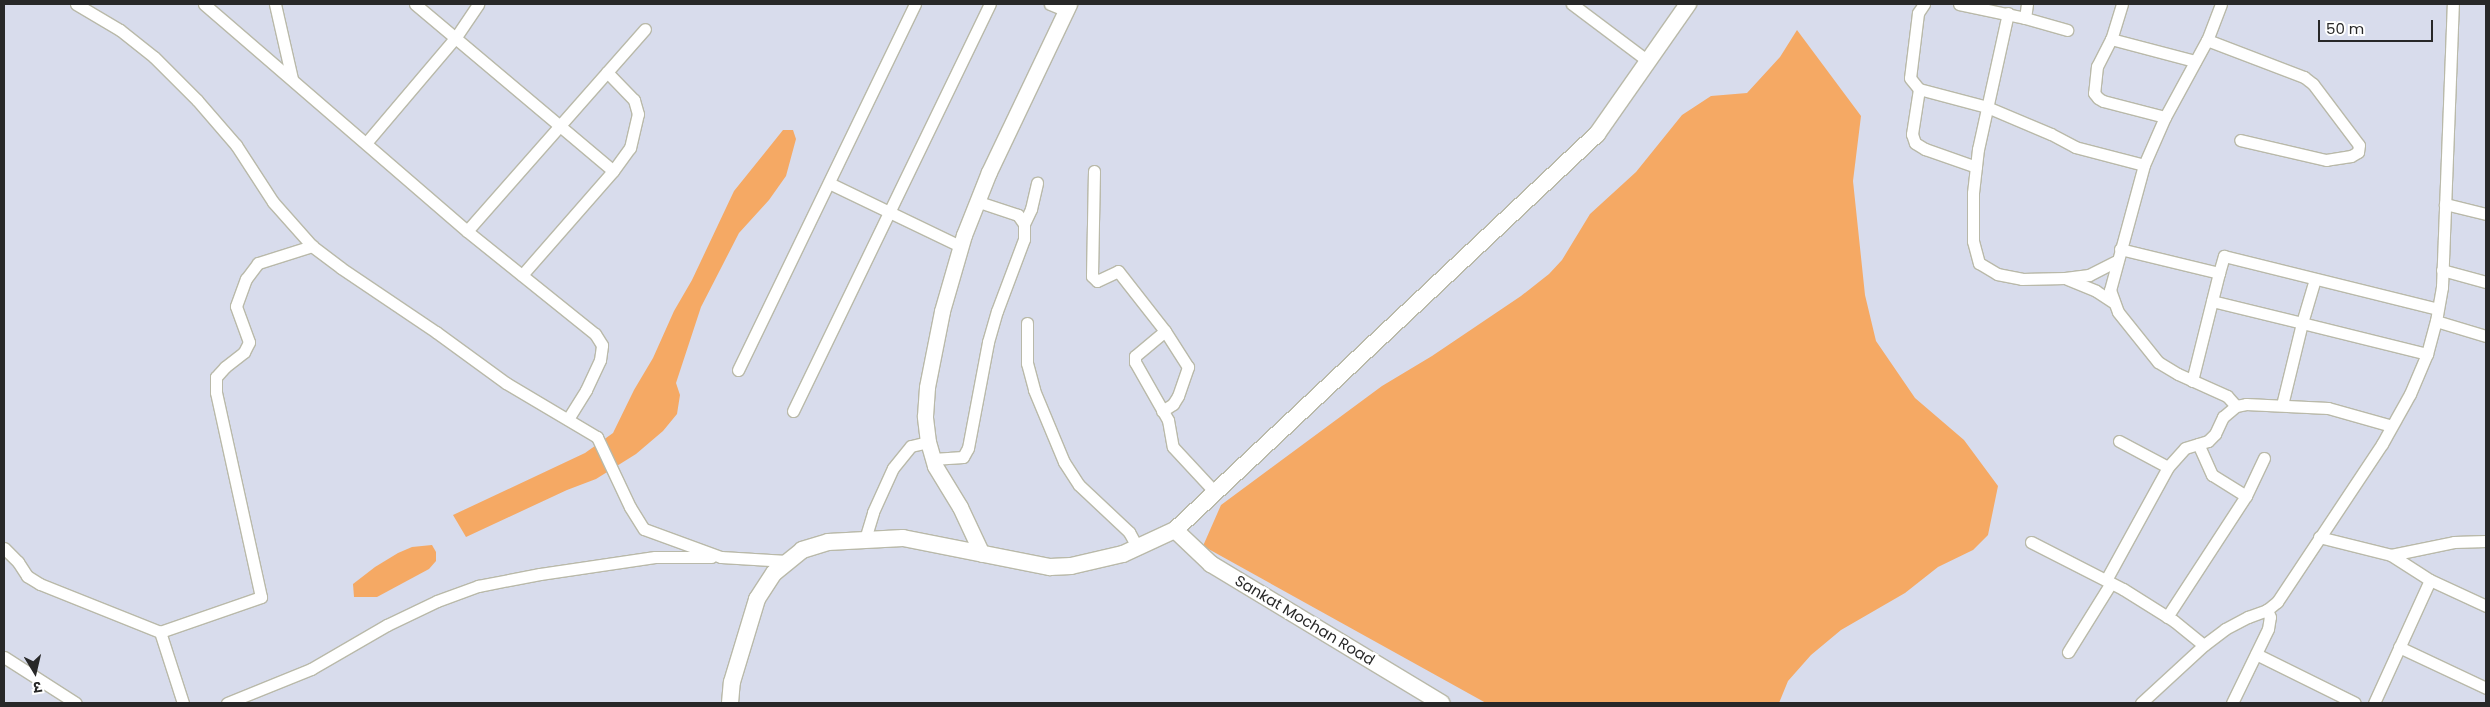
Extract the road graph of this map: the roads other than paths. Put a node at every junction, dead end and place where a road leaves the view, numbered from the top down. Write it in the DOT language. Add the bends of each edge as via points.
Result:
graph roads {
  1 [pos="76,4"];
  2 [pos="204,4"];
  3 [pos="275,4"];
  4 [pos="415,4"];
  5 [pos="478,4"];
  6 [pos="915,4"];
  7 [pos="990,4"];
  8 [pos="1050,4"];
  9 [pos="1572,4"];
  10 [pos="1688,4"];
  11 [pos="1924,4"];
  12 [pos="1959,4"];
  13 [pos="2027,4"];
  14 [pos="2122,4"];
  15 [pos="2219,4"];
  16 [pos="2453,4"];
  17 [pos="1068,7"];
  18 [pos="2008,13"];
  19 [pos="2025,18"];
  20 [pos="645,29"];
  21 [pos="2067,30"];
  22 [pos="456,37"];
  23 [pos="2111,39"];
  24 [pos="2207,40"];
  25 [pos="1648,61"];
  26 [pos="2195,61"];
  27 [pos="607,72"];
  28 [pos="292,79"];
  29 [pos="1919,89"];
  30 [pos="1987,107"];
  31 [pos="2165,117"];
  32 [pos="560,126"];
  33 [pos="2240,140"];
  34 [pos="366,143"];
  35 [pos="2144,166"];
  36 [pos="1976,167"];
  37 [pos="613,171"];
  38 [pos="1094,171"];
  39 [pos="828,183"];
  40 [pos="1037,183"];
  41 [pos="976,202"];
  42 [pos="2445,204"];
  43 [pos="889,212"];
  44 [pos="2486,214"];
  45 [pos="1024,224"];
  46 [pos="467,231"];
  47 [pos="312,246"];
  48 [pos="960,246"];
  49 [pos="2118,255"];
  50 [pos="2442,270"];
  51 [pos="522,274"];
  52 [pos="2219,274"];
  53 [pos="2065,278"];
  54 [pos="2315,279"];
  55 [pos="2486,282"];
  56 [pos="2212,301"];
  57 [pos="2113,302"];
  58 [pos="2438,309"];
  59 [pos="2436,322"];
  60 [pos="1027,323"];
  61 [pos="2302,323"];
  62 [pos="1165,331"];
  63 [pos="2486,336"];
  64 [pos="2427,354"];
  65 [pos="738,370"];
  66 [pos="2192,382"];
  67 [pos="2282,405"];
  68 [pos="2236,406"];
  69 [pos="793,411"];
  70 [pos="1162,411"];
  71 [pos="568,419"];
  72 [pos="2392,426"];
  73 [pos="2120,441"];
  74 [pos="928,442"];
  75 [pos="2198,444"];
  76 [pos="2264,458"];
  77 [pos="933,460"];
  78 [pos="2168,467"];
  79 [pos="1214,491"];
  80 [pos="2246,496"];
  81 [pos="1175,530"];
  82 [pos="2319,537"];
  83 [pos="865,539"];
  84 [pos="2486,541"];
  85 [pos="2030,542"];
  86 [pos="4,548"];
  87 [pos="1138,548"];
  88 [pos="982,554"];
  89 [pos="2391,555"];
  90 [pos="721,556"];
  91 [pos="788,561"];
  92 [pos="2430,580"];
  93 [pos="2108,582"];
  94 [pos="2486,606"];
  95 [pos="2267,610"];
  96 [pos="2166,617"];
  97 [pos="160,632"];
  98 [pos="2204,645"];
  99 [pos="2399,647"];
  100 [pos="2068,652"];
  101 [pos="2256,654"];
  102 [pos="4,657"];
  103 [pos="2486,688"];
  104 [pos="76,703"];
  105 [pos="183,703"];
  106 [pos="226,703"];
  107 [pos="730,703"];
  108 [pos="1441,703"];
  109 [pos="2141,703"];
  110 [pos="2232,703"];
  111 [pos="2355,703"];
  112 [pos="2374,703"];
  1 -- 47 [label="street" via="120,30 154,57 197,100 236,145 274,202"];
  2 -- 28 [label="street"];
  3 -- 28 [label="street"];
  4 -- 22 [label="street"];
  5 -- 22 [label="street"];
  6 -- 39 [label="street"];
  7 -- 43 [label="street"];
  8 -- 17 [label="street"];
  9 -- 25 [label="street"];
  10 -- 25 [label="main road"];
  11 -- 29 [label="street" via="1918,13 1910,78"];
  12 -- 18 [label="street"];
  13 -- 19 [label="street"];
  14 -- 23 [label="street"];
  15 -- 24 [label="street"];
  16 -- 42 [label="street"];
  17 -- 41 [label="street"];
  18 -- 19 [label="street"];
  18 -- 30 [label="street"];
  19 -- 21 [label="street"];
  20 -- 27 [label="street"];
  22 -- 32 [label="street"];
  22 -- 34 [label="street"];
  23 -- 26 [label="street"];
  23 -- 31 [label="street" via="2094,75 2094,93 2098,98"];
  24 -- 26 [label="street"];
  24 -- 33 [label="street" via="2304,77 2313,84 2359,145 2358,152 2351,156 2326,160"];
  25 -- 79 [label="main road" via="1597,134"];
  26 -- 31 [label="street"];
  27 -- 32 [label="street"];
  27 -- 37 [label="street" via="634,100 638,114 630,148"];
  28 -- 34 [label="street"];
  29 -- 30 [label="street"];
  29 -- 36 [label="street" via="1912,134 1915,143"];
  30 -- 35 [label="street" via="2075,146"];
  30 -- 36 [label="street"];
  31 -- 35 [label="street"];
  32 -- 37 [label="street"];
  32 -- 46 [label="street"];
  34 -- 46 [label="street"];
  35 -- 49 [label="street"];
  36 -- 53 [label="street" via="1973,241 1979,263 1997,274 2022,278"];
  37 -- 51 [label="street"];
  38 -- 62 [label="street" via="1092,276 1097,281 1118,271"];
  39 -- 43 [label="street"];
  39 -- 65 [label="street"];
  40 -- 45 [label="street"];
  41 -- 45 [label="street" via="1018,215"];
  41 -- 48 [label="street"];
  42 -- 44 [label="street"];
  42 -- 50 [label="street"];
  43 -- 48 [label="street"];
  43 -- 69 [label="street"];
  45 -- 77 [label="street" via="1024,239 988,342 968,448 963,457"];
  46 -- 51 [label="street"];
  47 -- 71 [label="street" via="506,384"];
  47 -- 97 [label="street" via="258,264 246,279 236,306 249,342 244,352 216,377 216,392 260,597"];
  48 -- 74 [label="street" via="942,311 927,387"];
  49 -- 52 [label="street"];
  49 -- 53 [label="street" via="2089,275"];
  49 -- 57 [label="street" via="2110,290"];
  50 -- 55 [label="street"];
  50 -- 58 [label="street"];
  51 -- 71 [label="street" via="595,334 602,345 600,360"];
  52 -- 54 [label="street" via="2224,256"];
  52 -- 56 [label="street"];
  53 -- 57 [label="street"];
  54 -- 58 [label="street"];
  54 -- 61 [label="street"];
  56 -- 61 [label="street"];
  56 -- 66 [label="street"];
  57 -- 66 [label="street" via="2158,362"];
  58 -- 59 [label="street"];
  59 -- 63 [label="street"];
  59 -- 64 [label="street"];
  60 -- 87 [label="street" via="1027,363 1034,390 1064,462 1079,485 1129,532"];
  61 -- 64 [label="street"];
  61 -- 67 [label="street"];
  62 -- 70 [label="street" via="1188,367 1178,396"];
  62 -- 70 [label="street" via="1135,356 1135,362"];
  64 -- 72 [label="street"];
  66 -- 68 [label="street" via="2227,396"];
  67 -- 68 [label="street"];
  67 -- 72 [label="street" via="2328,408"];
  68 -- 75 [label="street" via="2223,416 2208,442"];
  70 -- 79 [label="street" via="1168,420 1173,447"];
  71 -- 90 [label="street" via="597,437 644,529"];
  72 -- 82 [label="street"];
  73 -- 78 [label="street"];
  74 -- 77 [label="street"];
  74 -- 83 [label="street" via="911,446 893,468"];
  75 -- 78 [label="street" via="2185,448"];
  75 -- 80 [label="street" via="2212,475"];
  76 -- 80 [label="street"];
  77 -- 88 [label="street"];
  78 -- 93 [label="street"];
  79 -- 81 [label="main road"];
  80 -- 96 [label="street"];
  81 -- 87 [label="main road"];
  81 -- 108 [label="main road, Sankat Mochan Road" via="1211,564"];
  82 -- 89 [label="street"];
  82 -- 95 [label="street" via="2292,582"];
  83 -- 88 [label="main road" via="903,538"];
  83 -- 91 [label="main road" via="828,542 802,550"];
  84 -- 89 [label="street" via="2454,542"];
  85 -- 93 [label="street"];
  86 -- 97 [label="street" via="28,576 40,584"];
  87 -- 88 [label="main road" via="1097,561 1050,567"];
  89 -- 92 [label="street"];
  90 -- 91 [label="street"];
  90 -- 106 [label="street" via="654,557 478,586 387,625 311,669"];
  91 -- 107 [label="main road" via="774,573 757,599 732,682"];
  92 -- 94 [label="street"];
  92 -- 99 [label="street"];
  93 -- 96 [label="street"];
  93 -- 100 [label="street"];
  95 -- 98 [label="street" via="2248,617"];
  95 -- 101 [label="street" via="2270,617 2268,629"];
  96 -- 98 [label="street"];
  97 -- 105 [label="street"];
  98 -- 109 [label="street"];
  99 -- 103 [label="street"];
  99 -- 112 [label="street"];
  101 -- 110 [label="street"];
  101 -- 111 [label="street"];
  102 -- 104 [label="street"];
}
